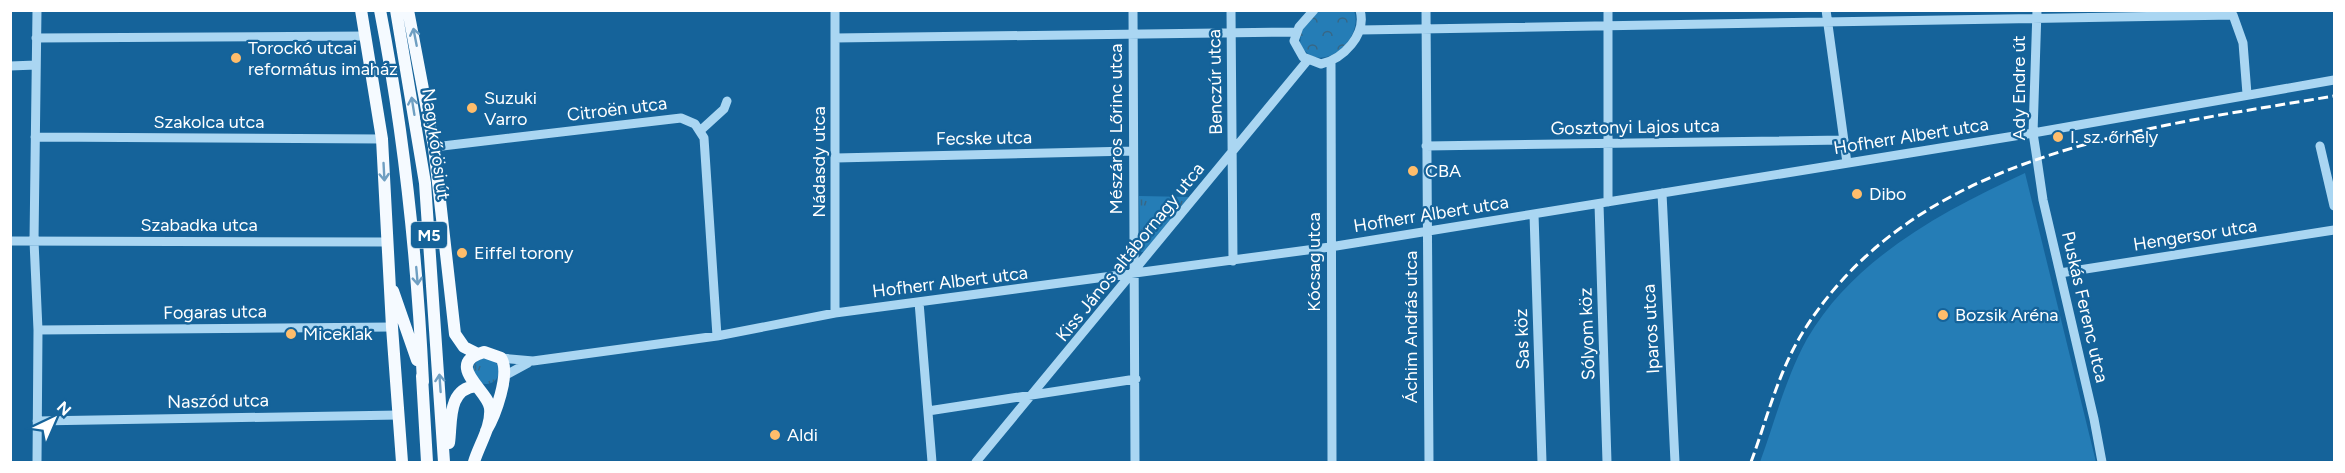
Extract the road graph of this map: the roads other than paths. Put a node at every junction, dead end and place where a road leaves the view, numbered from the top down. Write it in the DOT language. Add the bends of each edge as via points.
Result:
graph roads {
  1 [pos="37,10"];
  2 [pos="361,10"];
  3 [pos="380,10"];
  4 [pos="396,10"];
  5 [pos="408,10"];
  6 [pos="835,10"];
  7 [pos="1133,10"];
  8 [pos="1230,10"];
  9 [pos="1314,10"];
  10 [pos="1360,10"];
  11 [pos="1426,10"];
  12 [pos="1608,10"];
  13 [pos="1826,10"];
  14 [pos="2036,13"];
  15 [pos="2235,13"];
  16 [pos="1827,22"];
  17 [pos="1608,26"];
  18 [pos="1426,27"];
  19 [pos="1360,30"];
  20 [pos="1132,32"];
  21 [pos="1230,32"];
  22 [pos="1296,32"];
  23 [pos="366,36"];
  24 [pos="36,38"];
  25 [pos="835,38"];
  26 [pos="1307,61"];
  27 [pos="1330,62"];
  28 [pos="36,65"];
  29 [pos="10,66"];
  30 [pos="2334,80"];
  31 [pos="2247,94"];
  32 [pos="727,101"];
  33 [pos="701,130"];
  34 [pos="2033,133"];
  35 [pos="35,137"];
  36 [pos="382,139"];
  37 [pos="1844,140"];
  38 [pos="1608,144"];
  39 [pos="1426,146"];
  40 [pos="2320,146"];
  41 [pos="434,147"];
  42 [pos="1132,151"];
  43 [pos="1233,152"];
  44 [pos="836,158"];
  45 [pos="2037,159"];
  46 [pos="1847,163"];
  47 [pos="1662,194"];
  48 [pos="1604,203"];
  49 [pos="2334,206"];
  50 [pos="1534,214"];
  51 [pos="2334,230"];
  52 [pos="1427,232"];
  53 [pos="10,241"];
  54 [pos="34,241"];
  55 [pos="388,242"];
  56 [pos="1330,247"];
  57 [pos="1233,261"];
  58 [pos="2060,273"];
  59 [pos="1133,275"];
  60 [pos="389,282"];
  61 [pos="919,302"];
  62 [pos="835,313"];
  63 [pos="392,327"];
  64 [pos="38,330"];
  65 [pos="717,336"];
  66 [pos="478,354"];
  67 [pos="501,358"];
  68 [pos="530,362"];
  69 [pos="504,378"];
  70 [pos="1136,379"];
  71 [pos="423,382"];
  72 [pos="476,387"];
  73 [pos="1034,395"];
  74 [pos="928,411"];
  75 [pos="399,415"];
  76 [pos="37,421"];
  77 [pos="486,431"];
  78 [pos="37,462"];
  79 [pos="402,462"];
  80 [pos="427,462"];
  81 [pos="445,462"];
  82 [pos="474,462"];
  83 [pos="932,462"];
  84 [pos="976,462"];
  85 [pos="1135,462"];
  86 [pos="1332,462"];
  87 [pos="1429,462"];
  88 [pos="1542,462"];
  89 [pos="1607,462"];
  90 [pos="1675,462"];
  91 [pos="2102,462"];
  1 -- 24 [label="street"];
  2 -- 23 [label="main road"];
  3 -- 71 [label="main road, Nagykőrösi út / M5, one-way" via="404,156"];
  81 -- 4 [label="main road, Nagykőrösi út / M5, one-way" via="425,183"];
  41 -- 5 [label="main road, one-way"];
  6 -- 25 [label="street, Nádasdy utca"];
  7 -- 20 [label="street, Mészáros Lőrinc utca"];
  8 -- 21 [label="street, Benczúr utca"];
  9 -- 22 [label="street"];
  10 -- 19 [label="street"];
  11 -- 18 [label="street, Áchim András utca"];
  12 -- 17 [label="street, Sólyom köz"];
  13 -- 16 [label="street"];
  14 -- 15 [label="street"];
  14 -- 16 [label="street"];
  14 -- 34 [label="street, Ady Endre út"];
  15 -- 31 [label="street" via="2243,43"];
  16 -- 17 [label="street"];
  16 -- 37 [label="street"];
  17 -- 18 [label="street"];
  17 -- 38 [label="street, Sólyom köz"];
  18 -- 19 [label="street"];
  18 -- 39 [label="street, Áchim András utca"];
  19 -- 27 [label="street" via="1347,49"];
  20 -- 21 [label="street"];
  20 -- 25 [label="street"];
  20 -- 42 [label="street, Mészáros Lőrinc utca"];
  21 -- 22 [label="street"];
  21 -- 43 [label="street, Benczúr utca"];
  22 -- 26 [label="street" via="1295,47"];
  23 -- 24 [label="street"];
  23 -- 36 [label="main road"];
  24 -- 28 [label="street"];
  25 -- 44 [label="street, Nádasdy utca"];
  26 -- 27 [label="street"];
  26 -- 43 [label="street, Kiss János altábornagy utca"];
  27 -- 56 [label="street, Kócsag utca"];
  28 -- 29 [label="street"];
  28 -- 35 [label="street"];
  30 -- 31 [label="street, Hofherr Albert utca"];
  31 -- 34 [label="street, Hofherr Albert utca"];
  32 -- 33 [label="street" via="724,109"];
  33 -- 41 [label="street, Citroën utca" via="681,118"];
  33 -- 65 [label="street"];
  34 -- 45 [label="street, Ady Endre út"];
  34 -- 46 [label="street, Hofherr Albert utca"];
  35 -- 36 [label="street, Szakolca utca"];
  35 -- 54 [label="street"];
  36 -- 55 [label="main road, one-way"];
  37 -- 38 [label="street, Gosztonyi Lajos utca"];
  37 -- 46 [label="street"];
  38 -- 39 [label="street, Gosztonyi Lajos utca"];
  38 -- 48 [label="street, Sólyom köz"];
  39 -- 52 [label="street, Áchim András utca"];
  40 -- 49 [label="street"];
  41 -- 66 [label="main road" via="455,334 464,347"];
  42 -- 44 [label="street, Fecske utca"];
  42 -- 59 [label="street, Mészáros Lőrinc utca"];
  43 -- 57 [label="street, Benczúr utca"];
  43 -- 59 [label="street, Kiss János altábornagy utca"];
  44 -- 62 [label="street, Nádasdy utca"];
  45 -- 58 [label="street, Puskás Ferenc utca"];
  46 -- 47 [label="street, Hofherr Albert utca"];
  47 -- 48 [label="street, Hofherr Albert utca"];
  47 -- 90 [label="street, Iparos utca"];
  48 -- 50 [label="street, Hofherr Albert utca"];
  48 -- 89 [label="street, Sólyom köz"];
  50 -- 52 [label="street, Hofherr Albert utca"];
  50 -- 88 [label="street, Sas köz"];
  51 -- 58 [label="street, Hengersor utca"];
  52 -- 56 [label="street, Hofherr Albert utca"];
  52 -- 87 [label="street, Áchim András utca"];
  53 -- 54 [label="street, Szabadka utca"];
  54 -- 55 [label="street, Szabadka utca"];
  54 -- 64 [label="street"];
  55 -- 60 [label="main road"];
  56 -- 57 [label="street, Hofherr Albert utca"];
  56 -- 86 [label="street, Kócsag utca"];
  57 -- 59 [label="street, Hofherr Albert utca"];
  58 -- 91 [label="street, Puskás Ferenc utca"];
  59 -- 61 [label="street, Hofherr Albert utca"];
  59 -- 70 [label="street, Mészáros Lőrinc utca"];
  59 -- 73 [label="street, Kiss János altábornagy utca"];
  60 -- 63 [label="main road"];
  60 -- 71 [label="main road" via="408,327"];
  61 -- 62 [label="street, Hofherr Albert utca"];
  61 -- 74 [label="street"];
  62 -- 65 [label="street, Hofherr Albert utca"];
  63 -- 64 [label="street, Fogaras utca"];
  63 -- 75 [label="main road"];
  64 -- 76 [label="street"];
  65 -- 68 [label="street, Hofherr Albert utca"];
  66 -- 67 [label="main road" via="490,352"];
  66 -- 72 [label="main road" via="468,368 469,379"];
  67 -- 68 [label="street, Hofherr Albert utca"];
  67 -- 69 [label="main road"];
  68 -- 69 [label="street, Hofherr Albert utca"];
  69 -- 72 [label="main road" via="492,389"];
  69 -- 77 [label="main road" via="496,411"];
  70 -- 73 [label="street"];
  70 -- 85 [label="street, Mészáros Lőrinc utca"];
  71 -- 80 [label="main road, M5"];
  72 -- 77 [label="main road" via="490,407"];
  72 -- 81 [label="main road" via="455,398"];
  73 -- 74 [label="street"];
  73 -- 84 [label="street, Kiss János altábornagy utca"];
  74 -- 83 [label="street"];
  75 -- 76 [label="street, Naszód utca"];
  75 -- 79 [label="main road"];
  76 -- 78 [label="street"];
  77 -- 82 [label="main road"];
}
